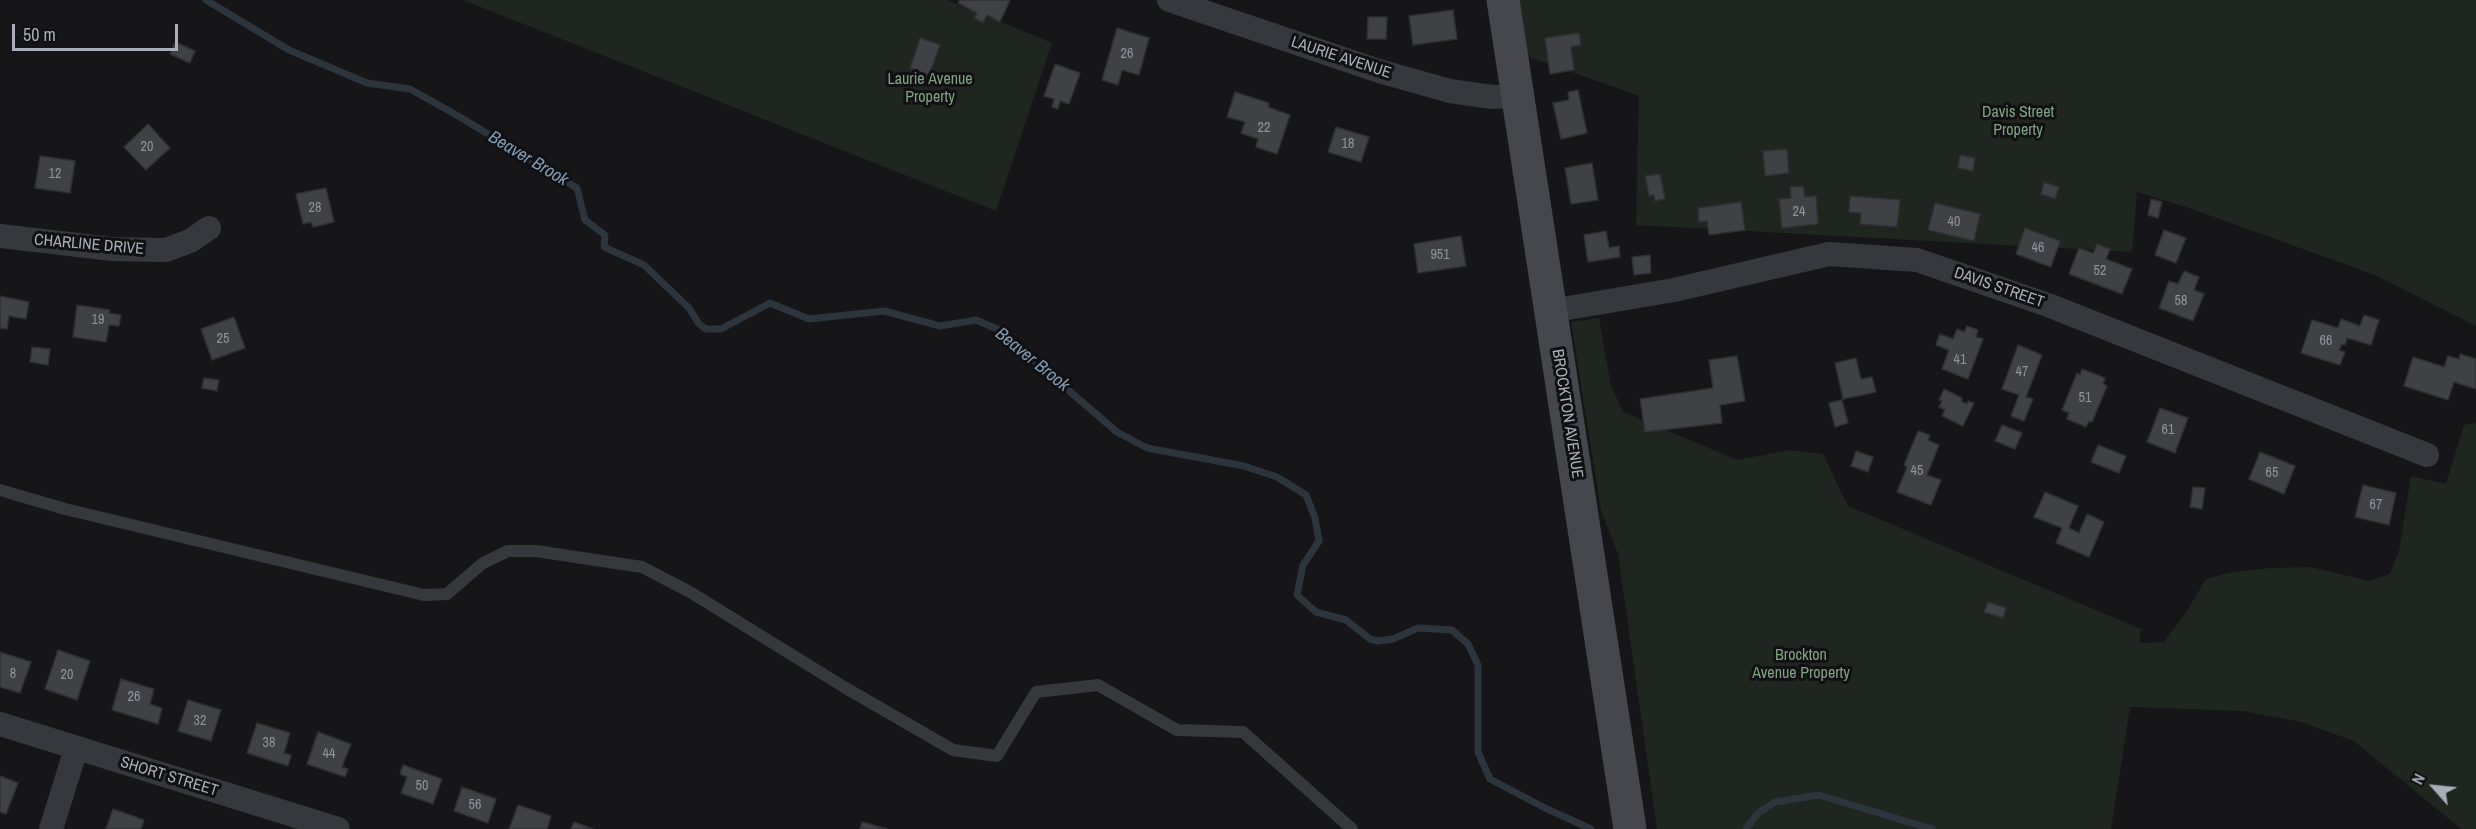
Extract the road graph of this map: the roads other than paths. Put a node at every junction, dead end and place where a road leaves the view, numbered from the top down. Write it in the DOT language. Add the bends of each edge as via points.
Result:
graph roads {
  1 [pos="1168,0"];
  2 [pos="1503,0"];
  3 [pos="1517,96"];
  4 [pos="209,228"];
  5 [pos="0,236"];
  6 [pos="1550,312"];
  7 [pos="2427,455"];
  8 [pos="0,490"];
  9 [pos="0,724"];
  10 [pos="76,749"];
  11 [pos="308,824"];
  12 [pos="1630,828"];
  13 [pos="51,829"];
  14 [pos="338,829"];
  15 [pos="1352,829"];
  1 -- 3 [label="street, LAURIE AVENUE" via="1450,91"];
  2 -- 3 [label="main road, BROCKTON AVENUE"];
  3 -- 6 [label="main road, BROCKTON AVENUE"];
  4 -- 5 [label="street, CHARLINE DRIVE" via="166,250 112,249"];
  6 -- 7 [label="street, DAVIS STREET" via="1674,290 1829,254 1917,260 2048,305"];
  6 -- 12 [label="main road, BROCKTON AVENUE"];
  8 -- 15 [label="lane" via="424,595 447,594 483,563 508,551 536,551 642,567 953,750 997,756 1036,692 1098,685 1177,730 1243,732"];
  9 -- 10 [label="street, SHORT STREET"];
  10 -- 11 [label="street, SHORT STREET"];
  10 -- 13 [label="street"];
  11 -- 14 [label="street, SHORT STREET"];
}
